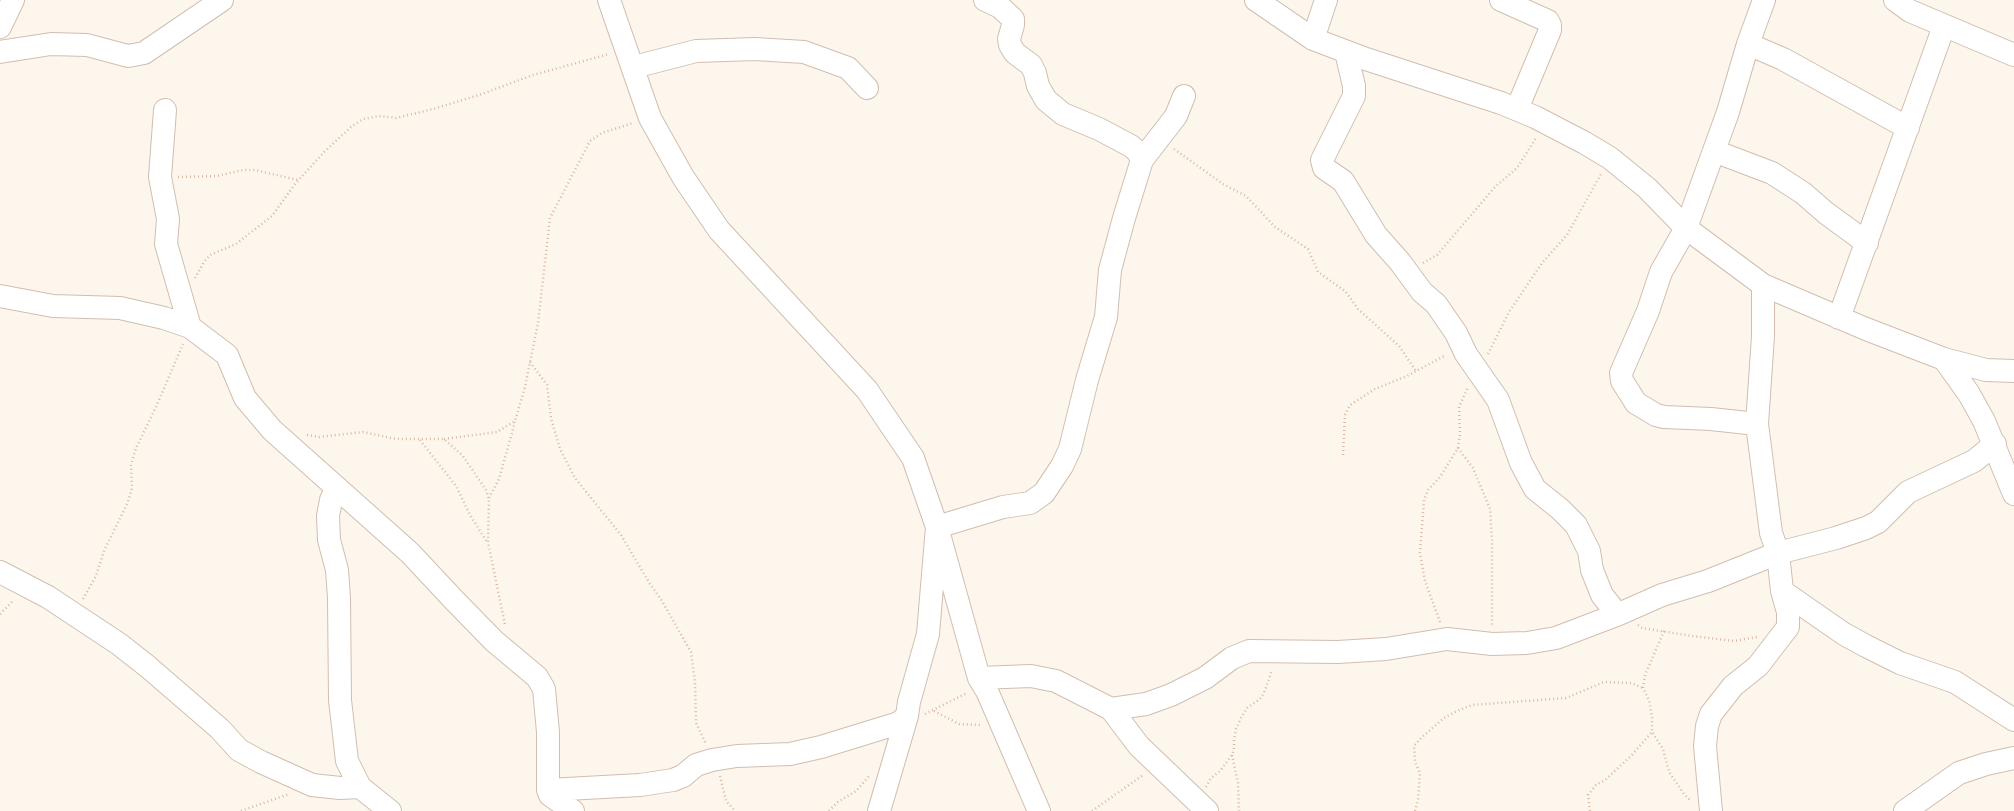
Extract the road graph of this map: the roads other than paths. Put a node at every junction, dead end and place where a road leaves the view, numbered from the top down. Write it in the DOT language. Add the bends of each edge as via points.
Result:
graph roads {
  1 [pos="13,0"];
  2 [pos="222,0"];
  3 [pos="609,0"];
  4 [pos="985,0"];
  5 [pos="1256,0"];
  6 [pos="1326,0"];
  7 [pos="1502,0"];
  8 [pos="1763,0"];
  9 [pos="1895,0"];
  10 [pos="1944,26"];
  11 [pos="0,27"];
  12 [pos="1313,39"];
  13 [pos="1748,44"];
  14 [pos="0,52"];
  15 [pos="1346,52"];
  16 [pos="2014,55"];
  17 [pos="630,58"];
  18 [pos="867,88"];
  19 [pos="1184,96"];
  20 [pos="1517,109"];
  21 [pos="165,110"];
  22 [pos="1908,128"];
  23 [pos="1714,151"];
  24 [pos="1142,160"];
  25 [pos="1686,228"];
  26 [pos="1867,243"];
  27 [pos="1763,285"];
  28 [pos="0,296"];
  29 [pos="1839,318"];
  30 [pos="190,327"];
  31 [pos="1944,359"];
  32 [pos="2014,371"];
  33 [pos="1757,424"];
  34 [pos="1995,444"];
  35 [pos="336,489"];
  36 [pos="2014,494"];
  37 [pos="937,528"];
  38 [pos="1778,553"];
  39 [pos="0,572"];
  40 [pos="1782,591"];
  41 [pos="1618,614"];
  42 [pos="983,685"];
  43 [pos="1111,709"];
  44 [pos="907,716"];
  45 [pos="2014,720"];
  46 [pos="2014,758"];
  47 [pos="360,787"];
  48 [pos="549,799"];
  49 [pos="1203,806"];
  50 [pos="1702,807"];
  51 [pos="390,811"];
  52 [pos="573,811"];
  53 [pos="879,811"];
  54 [pos="1040,811"];
  55 [pos="1905,811"];
  1 -- 11 [label="street"];
  2 -- 14 [label="street" via="144,53 128,56 87,45 51,44"];
  3 -- 17 [label="street"];
  4 -- 24 [label="street" via="1000,7 1013,19 1010,46 1031,65 1046,100 1063,114 1131,146"];
  5 -- 12 [label="street"];
  6 -- 12 [label="street"];
  7 -- 20 [label="street" via="1548,21 1550,25"];
  8 -- 13 [label="street"];
  9 -- 10 [label="street" via="1910,11"];
  10 -- 16 [label="street"];
  10 -- 22 [label="street"];
  12 -- 15 [label="street"];
  13 -- 22 [label="street" via="1783,59"];
  13 -- 23 [label="street"];
  15 -- 20 [label="street"];
  15 -- 41 [label="street" via="1354,96 1322,160 1322,165 1343,181 1376,235 1422,292 1436,304 1456,333 1498,400 1521,462 1535,489 1576,525 1589,551 1592,570 1602,595"];
  17 -- 18 [label="street" via="696,51 755,49 804,52 848,68"];
  17 -- 37 [label="street" via="650,118 683,177 719,230 867,390 913,458"];
  19 -- 24 [label="street" via="1176,116"];
  20 -- 25 [label="street" via="1546,122 1610,158 1647,188"];
  21 -- 30 [label="street" via="160,177 168,219 166,244"];
  22 -- 26 [label="street"];
  23 -- 25 [label="street"];
  23 -- 26 [label="street" via="1772,173 1803,193"];
  24 -- 37 [label="street" via="1112,263 1106,317 1070,449 1062,466 1044,493 1030,503 1003,507"];
  25 -- 27 [label="street"];
  25 -- 33 [label="street" via="1661,272 1648,311 1622,368 1622,381 1636,403 1656,415"];
  26 -- 29 [label="street"];
  27 -- 29 [label="street"];
  27 -- 33 [label="street" via="1763,336"];
  28 -- 30 [label="street" via="53,306 120,308"];
  29 -- 31 [label="street"];
  30 -- 35 [label="street" via="227,354 246,398 272,430"];
  31 -- 32 [label="street" via="1986,370"];
  31 -- 34 [label="street" via="1969,394"];
  33 -- 38 [label="street" via="1771,533"];
  34 -- 36 [label="street"];
  34 -- 38 [label="street" via="1974,462 1908,492 1878,522 1836,538"];
  35 -- 47 [label="street" via="328,516 329,540 337,570 339,598 340,700 348,761"];
  35 -- 48 [label="street" via="410,553 494,641 537,677 544,689 548,732"];
  37 -- 42 [label="street"];
  37 -- 44 [label="street" via="928,634 908,702"];
  38 -- 40 [label="street"];
  38 -- 41 [label="street" via="1708,581 1662,594"];
  39 -- 47 [label="street" via="48,597 119,644 220,729 239,750 312,785"];
  40 -- 45 [label="street" via="1844,634 1900,663 1955,682"];
  40 -- 50 [label="street" via="1788,612 1788,627 1758,666 1733,686 1711,714 1705,746"];
  41 -- 43 [label="street" via="1556,638 1527,643 1492,644 1447,639 1386,649 1338,652 1248,651 1170,695 1146,704"];
  42 -- 43 [label="street" via="1031,676 1056,681"];
  42 -- 54 [label="street"];
  43 -- 49 [label="street" via="1139,746"];
  44 -- 48 [label="street" via="899,723 816,748 790,754 736,756 712,760 696,765 683,776 657,783"];
  44 -- 53 [label="street"];
  46 -- 55 [label="street" via="1959,773"];
  47 -- 51 [label="street"];
  48 -- 52 [label="street"];
}
